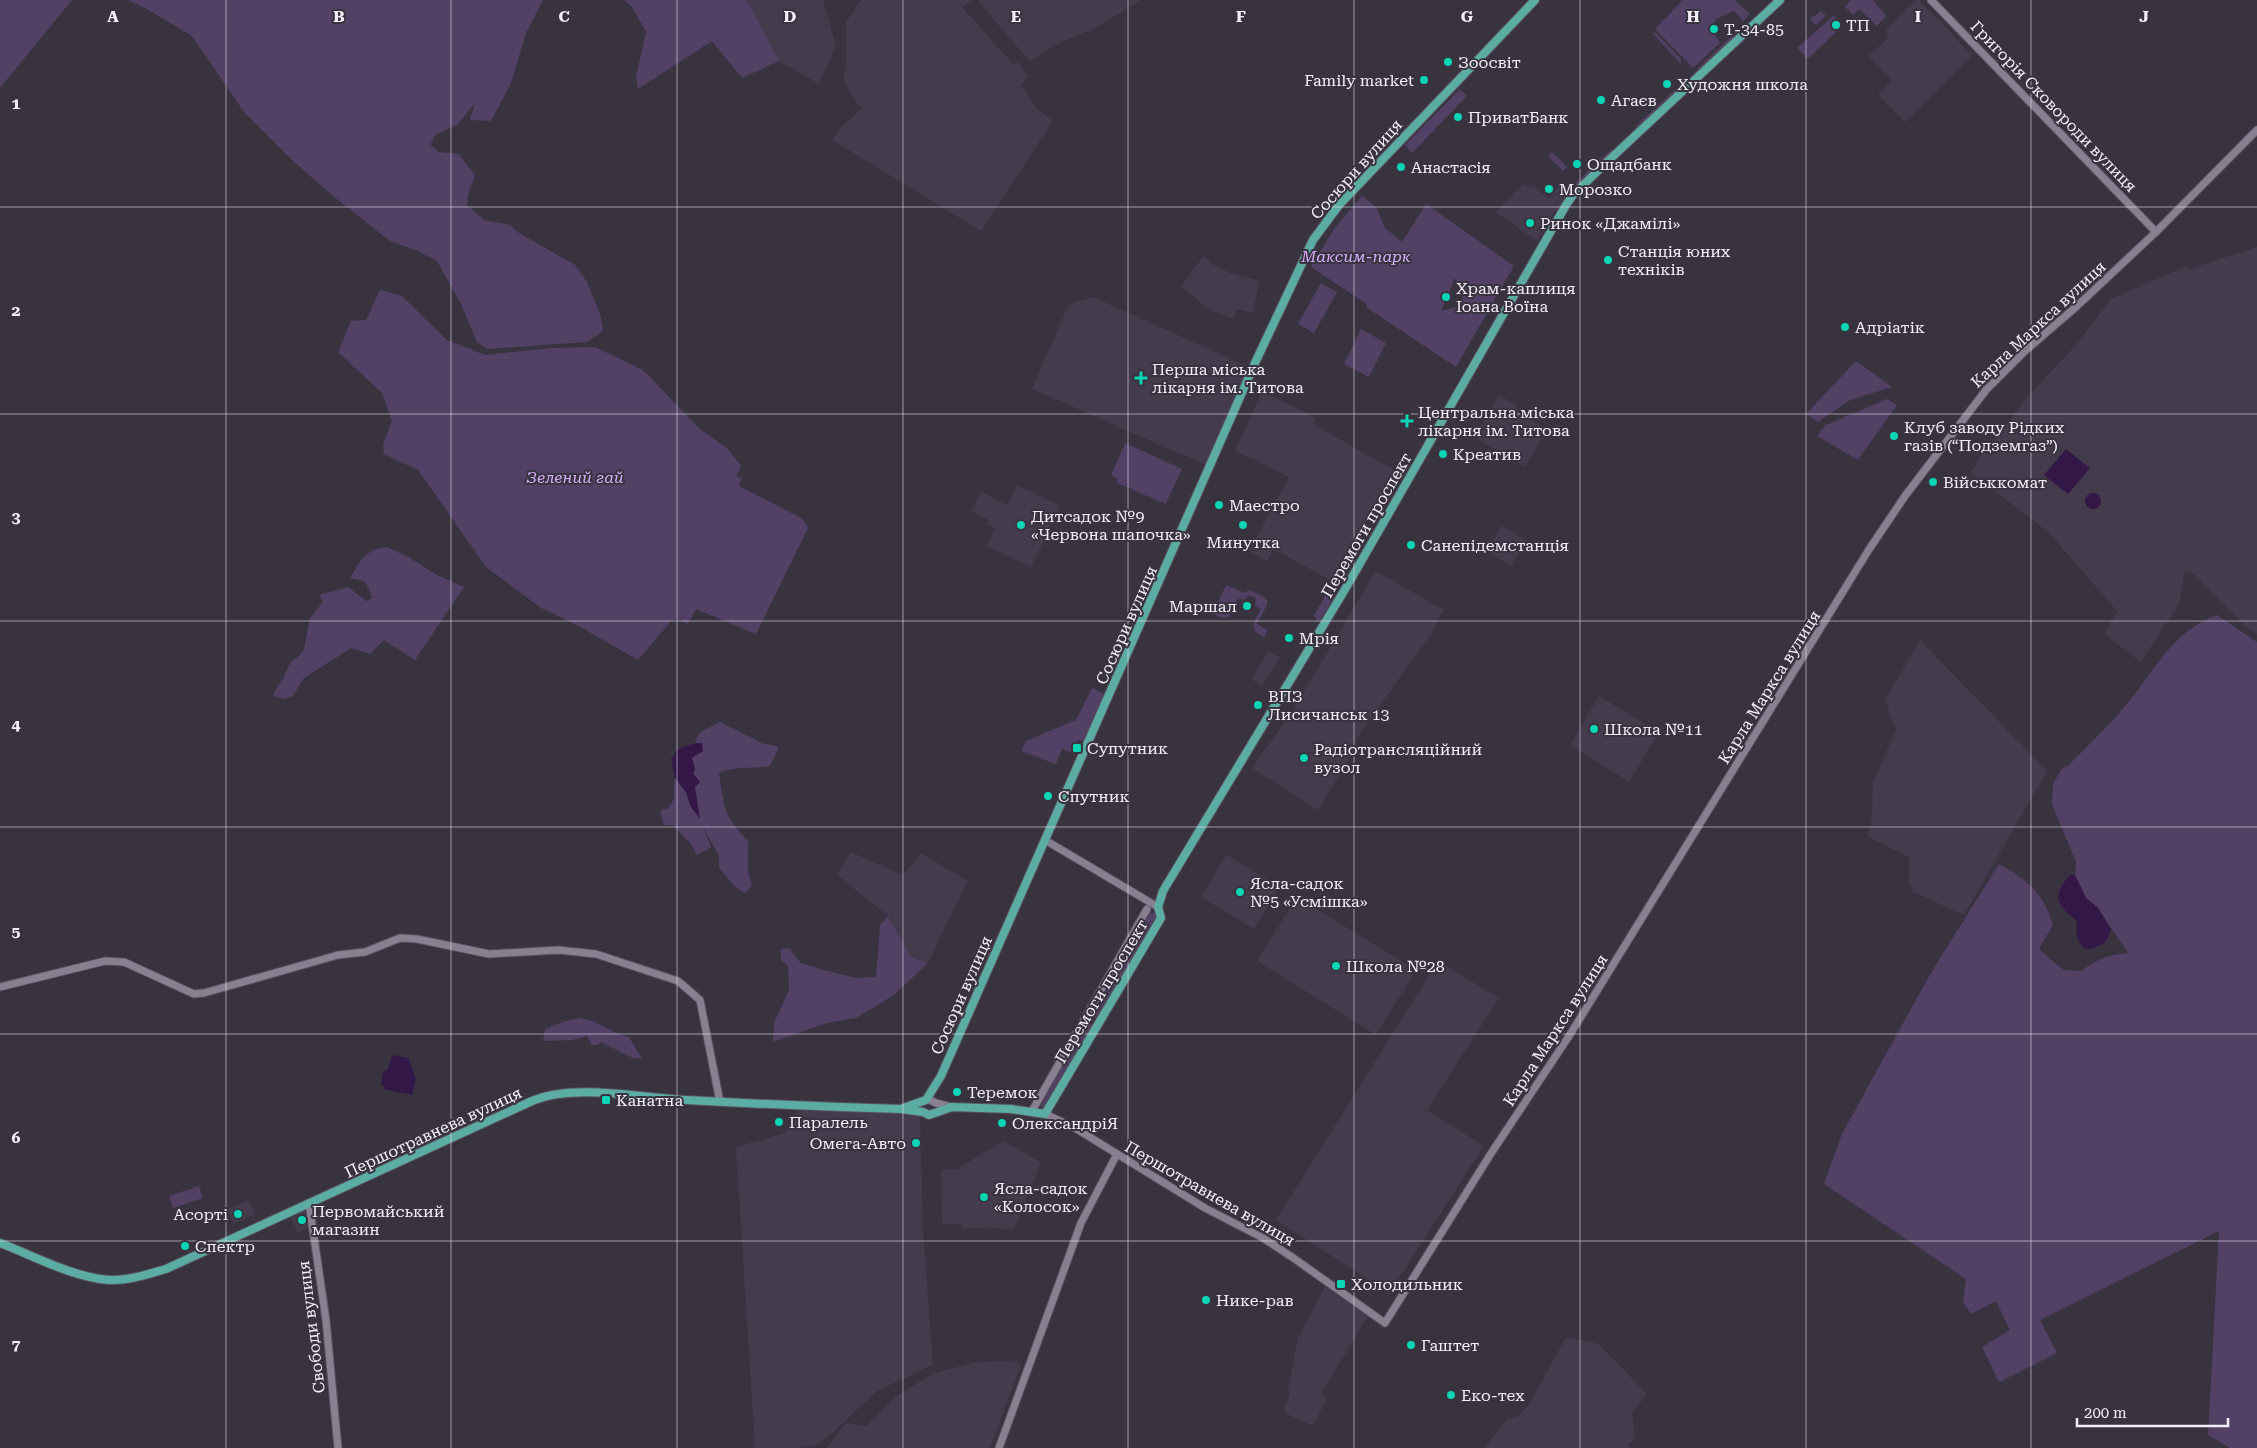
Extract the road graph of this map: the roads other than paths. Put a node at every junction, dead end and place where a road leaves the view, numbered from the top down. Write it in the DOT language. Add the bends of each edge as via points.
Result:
graph roads {
  1 [pos="1535,0"];
  2 [pos="1780,0"];
  3 [pos="1932,0"];
  4 [pos="2257,130"];
  5 [pos="2156,232"];
  6 [pos="1045,840"];
  7 [pos="1143,898"];
  8 [pos="1158,907"];
  9 [pos="1147,909"];
  10 [pos="0,987"];
  11 [pos="925,1101"];
  12 [pos="720,1102"];
  13 [pos="936,1103"];
  14 [pos="952,1107"];
  15 [pos="901,1109"];
  16 [pos="1032,1111"];
  17 [pos="923,1112"];
  18 [pos="1045,1114"];
  19 [pos="932,1115"];
  20 [pos="1117,1154"];
  21 [pos="309,1203"];
  22 [pos="0,1243"];
  23 [pos="1385,1323"];
  24 [pos="338,1448"];
  25 [pos="999,1448"];
  1 -- 6 [label="main road, Сосюри вулиця" via="1339,204 1313,240 1249,376"];
  2 -- 8 [label="main road, Перемоги проспект" via="1573,195 1347,586 1163,891"];
  3 -- 5 [label="street, Григорія Сковороди вулиця"];
  4 -- 5 [label="street, Карла Маркса вулиця"];
  5 -- 23 [label="street, Карла Маркса вулиця" via="2002,373 1970,409 1905,496 1571,1033"];
  6 -- 7 [label="street"];
  6 -- 11 [label="main road, Сосюри вулиця" via="941,1076"];
  7 -- 8 [label="street"];
  7 -- 9 [label="street"];
  8 -- 9 [label="street"];
  8 -- 18 [label="main road, Перемоги проспект" via="1161,918"];
  9 -- 16 [label="street, Перемоги проспект"];
  10 -- 12 [label="street" via="104,961 124,962 194,994 204,993 338,955 365,952 400,938 489,954 558,950 611,958 678,982 700,1000"];
  11 -- 13 [label="street"];
  11 -- 15 [label="main road, Першотравнева вулиця"];
  11 -- 17 [label="street" via="921,1106"];
  12 -- 15 [label="main road, Першотравнева вулиця"];
  12 -- 21 [label="main road, Першотравнева вулиця" via="557,1093 532,1101"];
  13 -- 14 [label="street, Першотравнева вулиця"];
  13 -- 19 [label="street"];
  14 -- 16 [label="main road, Першотравнева вулиця"];
  14 -- 19 [label="main road, Першотравнева вулиця"];
  15 -- 17 [label="main road, Першотравнева вулиця"];
  16 -- 18 [label="main road, Першотравнева вулиця"];
  17 -- 19 [label="main road"];
  18 -- 20 [label="street, Першотравнева вулиця"];
  20 -- 23 [label="street, Першотравнева вулиця" via="1292,1257"];
  20 -- 25 [label="street" via="1081,1223"];
  21 -- 22 [label="main road, Першотравнева вулиця" via="166,1269 126,1279 93,1277"];
  21 -- 24 [label="street, Свободи вулиця" via="326,1320"];
}
